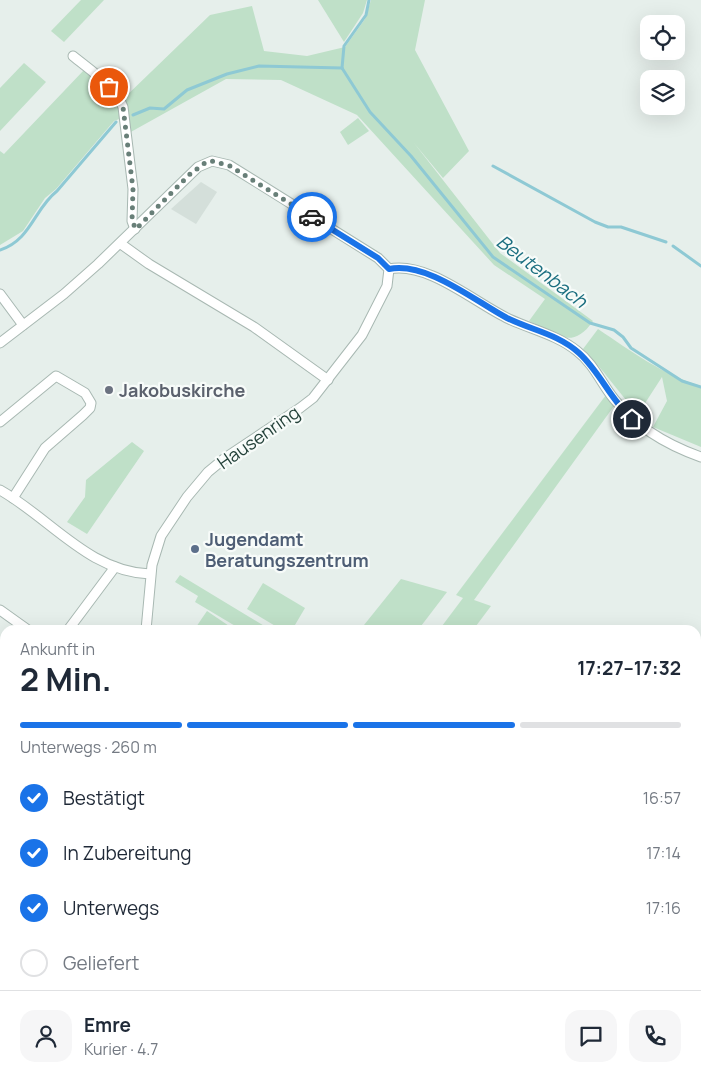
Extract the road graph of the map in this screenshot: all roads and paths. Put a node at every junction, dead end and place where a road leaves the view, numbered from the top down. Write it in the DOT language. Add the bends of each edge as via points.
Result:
graph roads {
  1 [pos="73,56"];
  2 [pos="136,229"];
  3 [pos="121,244"];
  4 [pos="389,269"];
  5 [pos="0,294"];
  6 [pos="23,325"];
  7 [pos="0,343"];
  8 [pos="328,380"];
  9 [pos="0,422"];
  10 [pos="701,457"];
  11 [pos="0,490"];
  12 [pos="13,498"];
  13 [pos="115,567"];
  14 [pos="150,574"];
  15 [pos="0,610"];
  16 [pos="21,625"];
  17 [pos="72,625"];
  18 [pos="146,625"];
  1 -- 2 [label="street" via="109,87 123,107 133,189 132,221"];
  2 -- 3 [label="street"];
  2 -- 4 [label="street" via="198,168 206,162 219,161 378,258"];
  3 -- 6 [label="street"];
  3 -- 8 [label="street" via="254,327"];
  4 -- 8 [label="street, Hausenring" via="387,286 365,328"];
  4 -- 10 [label="street" via="404,268 440,280 518,322 549,333 577,351 590,364 613,399 632,419 653,435"];
  5 -- 6 [label="street"];
  6 -- 7 [label="street"];
  8 -- 14 [label="street, Hausenring" via="300,408 208,472 161,536"];
  9 -- 12 [label="street" via="56,376 85,393 91,402 83,415 45,448"];
  11 -- 12 [label="street"];
  12 -- 13 [label="street" via="95,559"];
  13 -- 14 [label="street"];
  13 -- 17 [label="street"];
  14 -- 18 [label="street, Hausenring"];
  15 -- 16 [label="street"];
}
